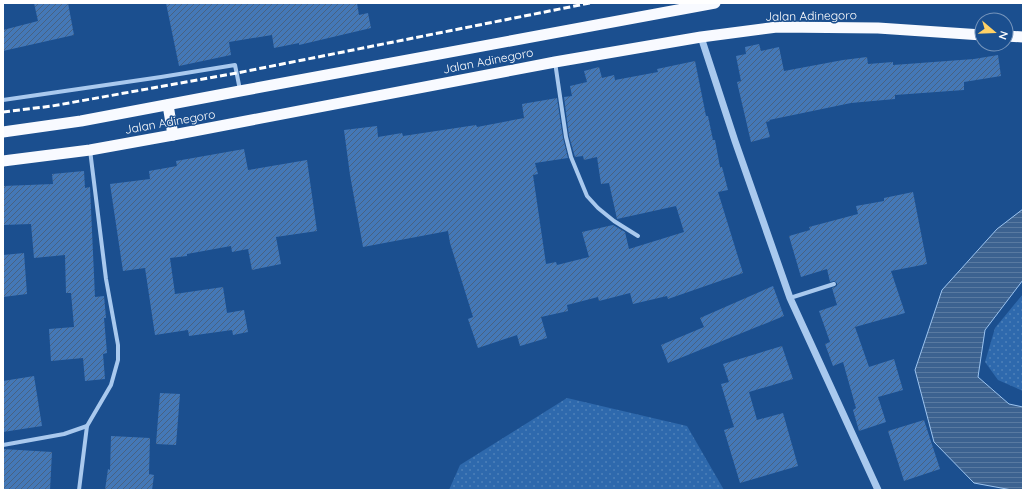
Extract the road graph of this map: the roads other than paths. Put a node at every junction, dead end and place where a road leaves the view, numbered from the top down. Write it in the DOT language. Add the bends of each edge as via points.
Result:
graph roads {
  1 [pos="715,3"];
  2 [pos="974,34"];
  3 [pos="701,36"];
  4 [pos="555,62"];
  5 [pos="240,91"];
  6 [pos="3,100"];
  7 [pos="168,106"];
  8 [pos="3,132"];
  9 [pos="173,135"];
  10 [pos="90,150"];
  11 [pos="3,161"];
  12 [pos="638,236"];
  13 [pos="834,284"];
  14 [pos="790,298"];
  15 [pos="87,426"];
  16 [pos="3,445"];
  17 [pos="79,490"];
  18 [pos="878,490"];
  1 -- 5 [label="highway, Jalan Adinegoro"];
  2 -- 3 [label="highway, Jalan Adinegoro" via="878,28 777,27"];
  3 -- 4 [label="highway, Jalan Adinegoro"];
  3 -- 14 [label="street"];
  4 -- 9 [label="highway, Jalan Adinegoro"];
  4 -- 12 [label="street" via="569,150 587,196 614,221"];
  5 -- 6 [label="street" via="235,64"];
  5 -- 7 [label="highway, Jalan Adinegoro"];
  7 -- 8 [label="highway, Jalan Adinegoro"];
  7 -- 9 [label="highway"];
  9 -- 10 [label="highway, Jalan Adinegoro"];
  10 -- 11 [label="highway, Jalan Adinegoro"];
  10 -- 15 [label="street" via="118,360 111,386"];
  13 -- 14 [label="street"];
  14 -- 18 [label="street"];
  15 -- 16 [label="street" via="64,434"];
  15 -- 17 [label="street"];
}
